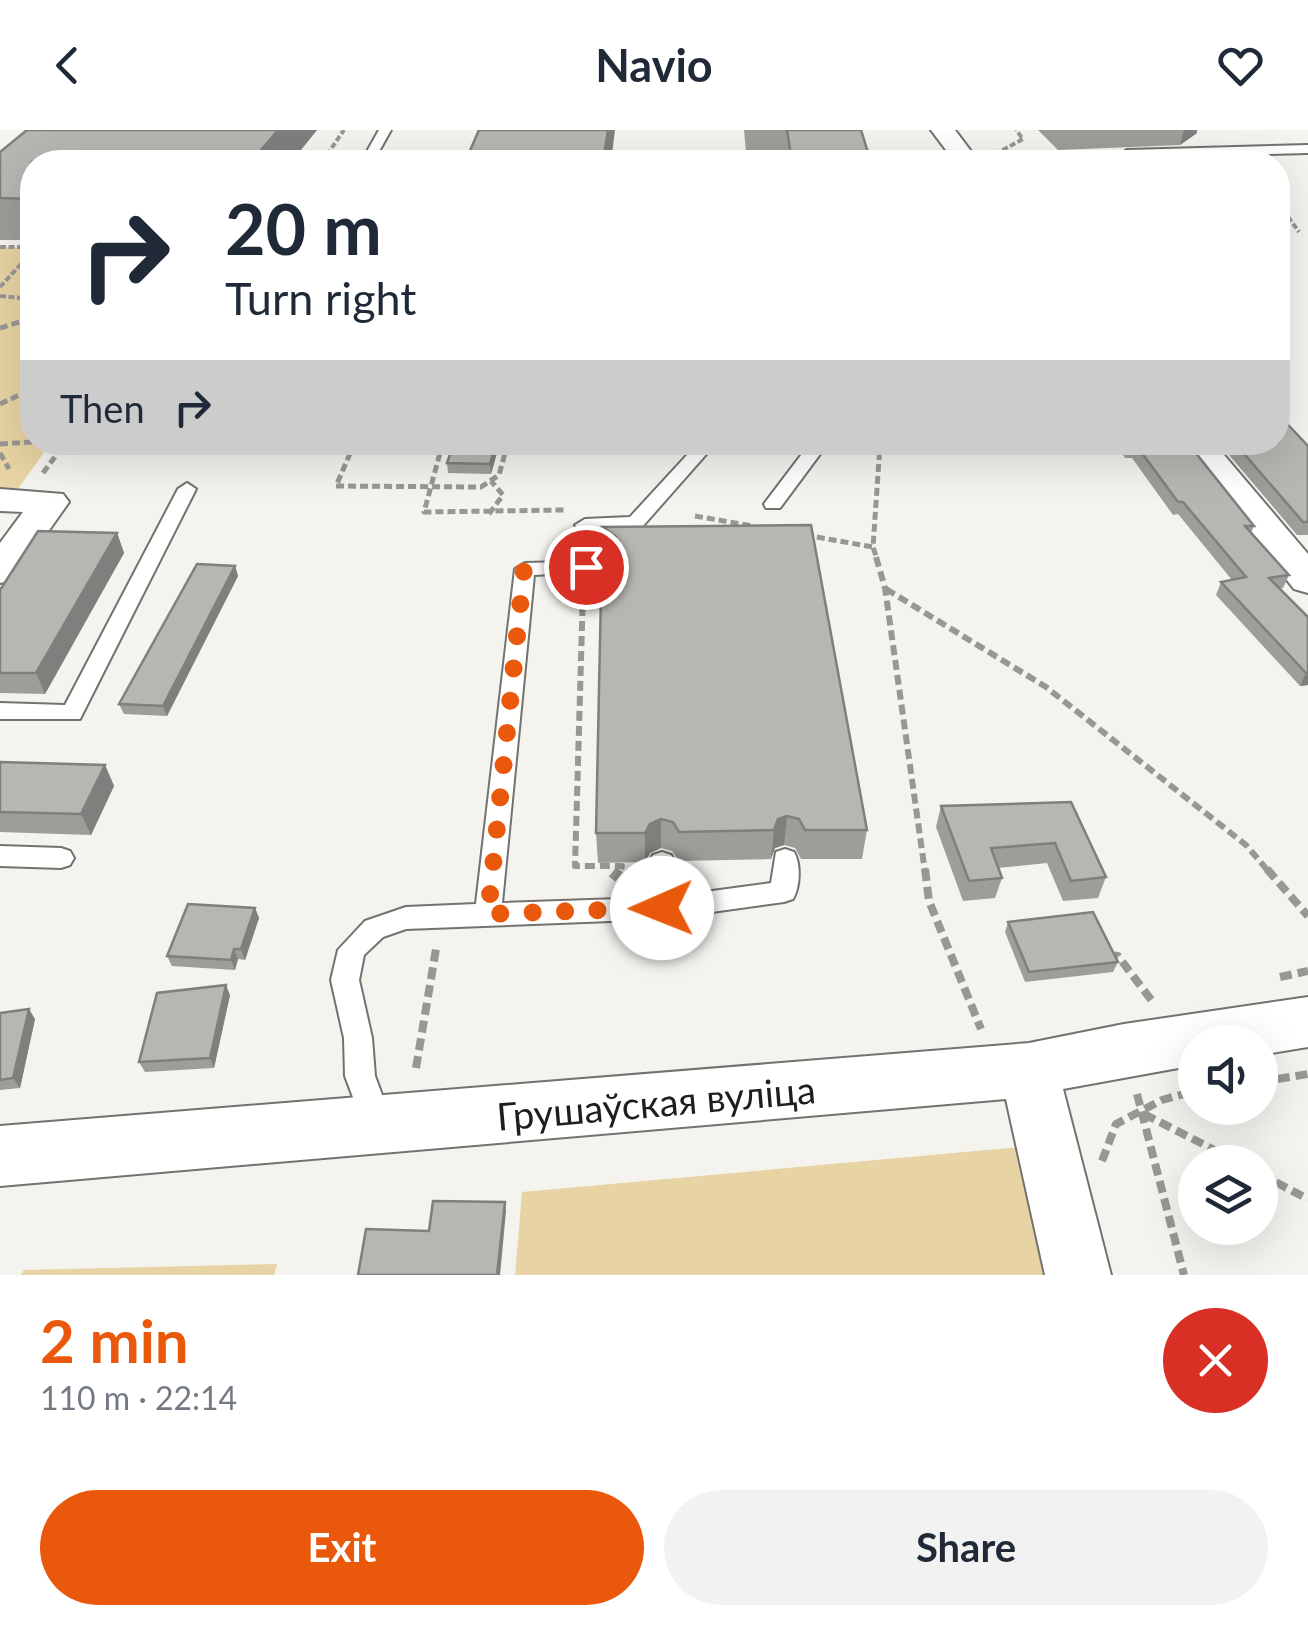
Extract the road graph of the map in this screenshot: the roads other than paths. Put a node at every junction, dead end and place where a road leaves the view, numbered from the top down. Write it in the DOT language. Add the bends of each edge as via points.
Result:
graph roads {
  1 [pos="1308,149"];
  2 [pos="1272,150"];
  3 [pos="697,455"];
  4 [pos="811,455"];
  5 [pos="1205,455"];
  6 [pos="187,489"];
  7 [pos="0,500"];
  8 [pos="773,504"];
  9 [pos="586,524"];
  10 [pos="0,571"];
  11 [pos="593,573"];
  12 [pos="1308,580"];
  13 [pos="0,712"];
  14 [pos="0,856"];
  15 [pos="61,858"];
  16 [pos="785,859"];
  17 [pos="662,862"];
  18 [pos="662,908"];
  19 [pos="488,914"];
  20 [pos="1308,1022"];
  21 [pos="1006,1052"];
  22 [pos="378,1125"];
  23 [pos="0,1156"];
  24 [pos="1078,1275"];
  1 -- 2 [label="lane"];
  3 -- 9 [label="lane" via="635,523"];
  4 -- 8 [label="lane"];
  5 -- 12 [label="street"];
  6 -- 13 [label="lane" via="72,713"];
  7 -- 10 [label="street" via="50,502"];
  11 -- 19 [label="lane" via="524,569"];
  14 -- 15 [label="lane"];
  16 -- 18 [label="lane" via="784,892"];
  17 -- 18 [label="lane"];
  18 -- 19 [label="lane"];
  19 -- 22 [label="lane" via="406,918 374,928 352,950 346,980 360,1076"];
  20 -- 21 [label="street, Грушаўская вуліца" via="1140,1027"];
  21 -- 22 [label="street, Грушаўская вуліца"];
  21 -- 24 [label="street"];
  22 -- 23 [label="street, Грушаўская вуліца"];
}
